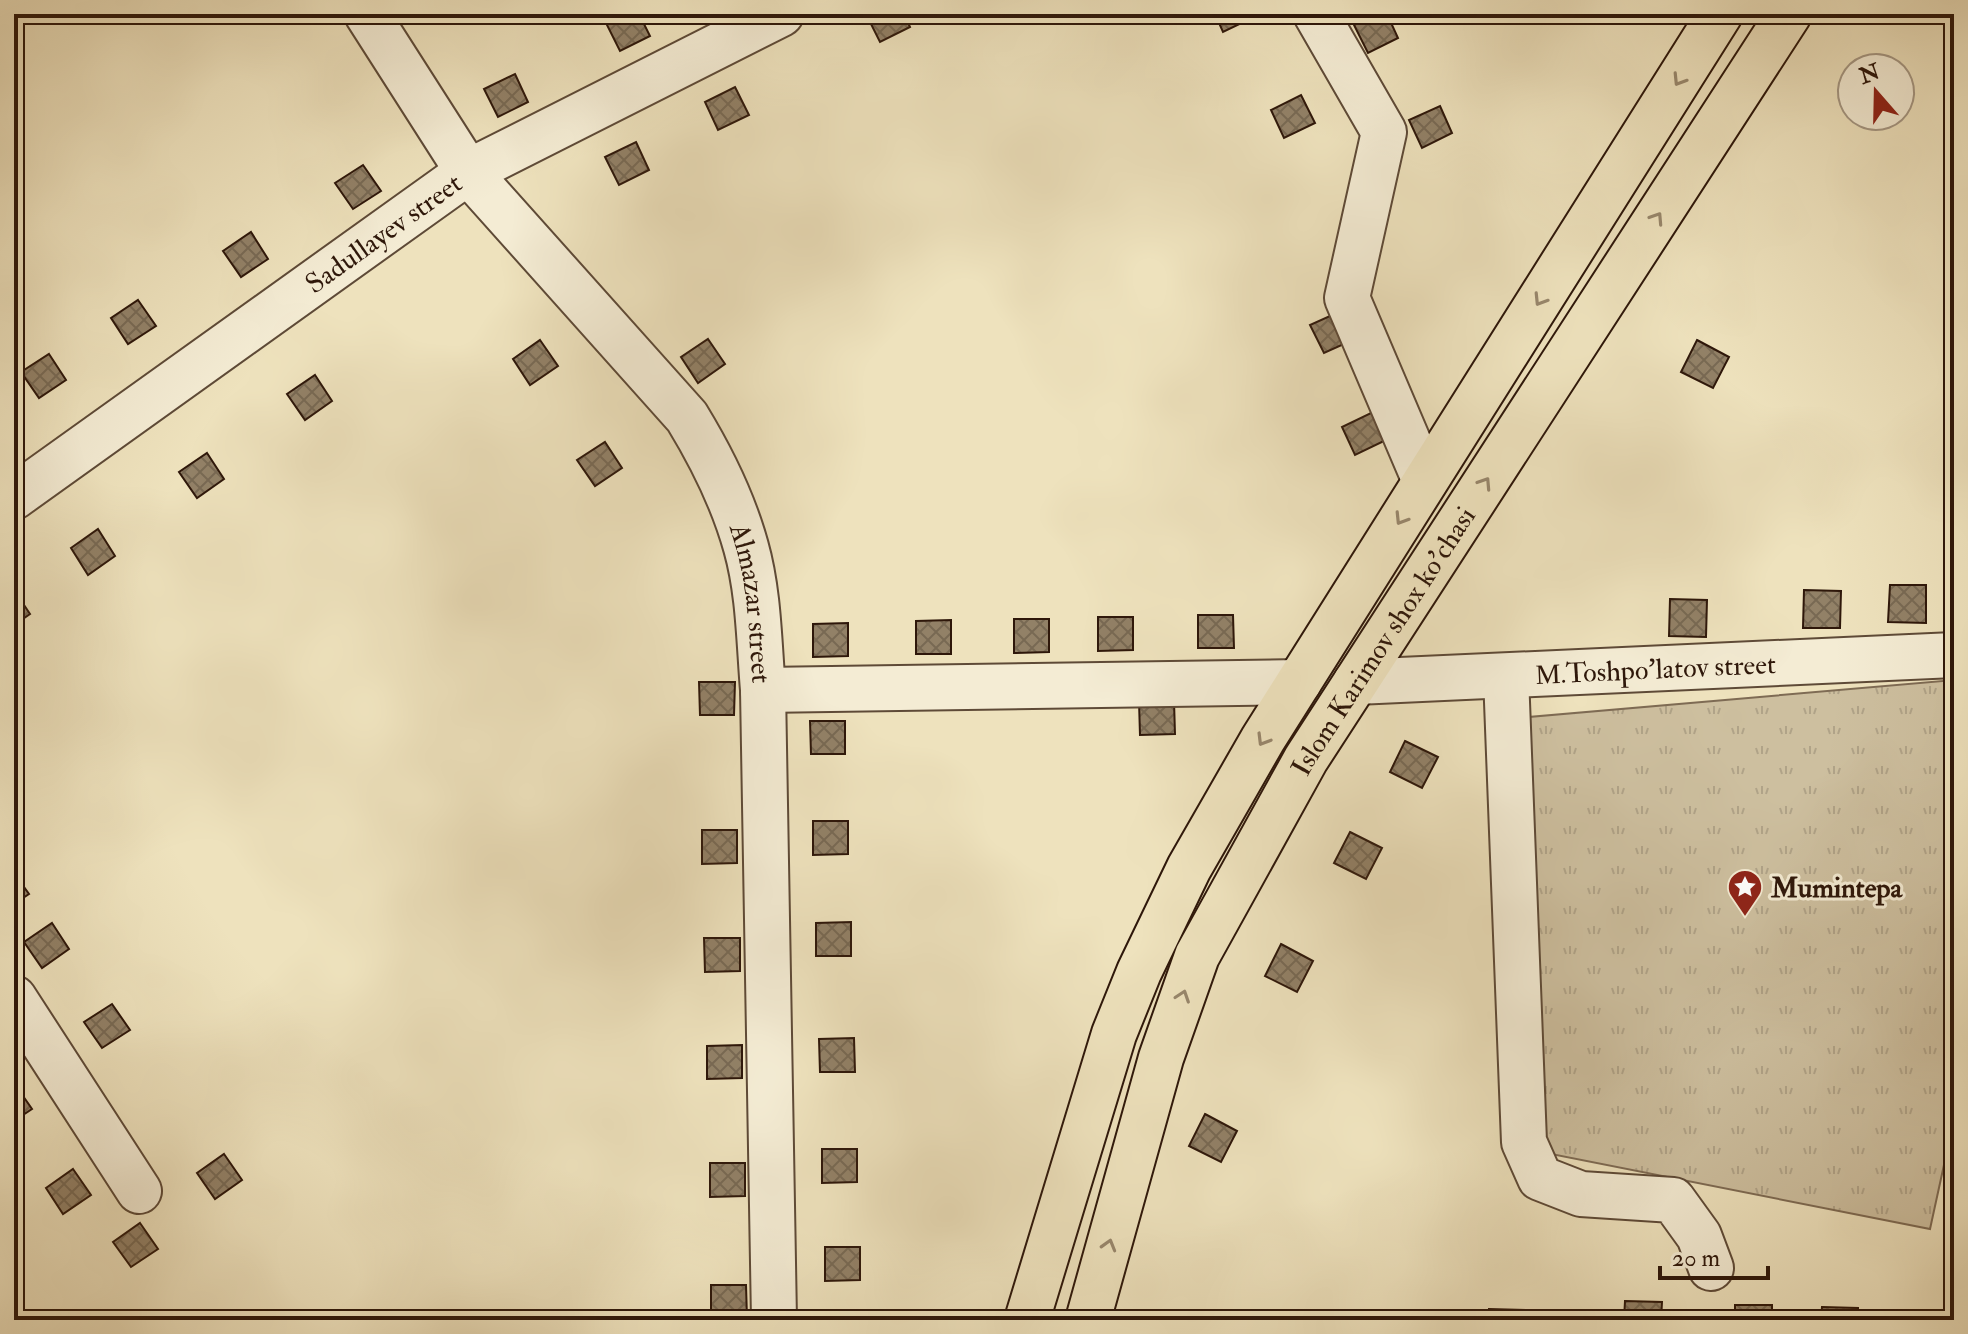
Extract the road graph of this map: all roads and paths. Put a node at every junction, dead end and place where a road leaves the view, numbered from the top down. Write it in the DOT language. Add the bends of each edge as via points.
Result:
graph roads {
  1 [pos="367,14"];
  2 [pos="781,14"];
  3 [pos="1316,14"];
  4 [pos="1720,14"];
  5 [pos="1789,14"];
  6 [pos="468,172"];
  7 [pos="1588,224"];
  8 [pos="1633,255"];
  9 [pos="1425,481"];
  10 [pos="14,497"];
  11 [pos="1954,655"];
  12 [pos="1506,676"];
  13 [pos="1299,682"];
  14 [pos="1356,682"];
  15 [pos="763,690"];
  16 [pos="14,998"];
  17 [pos="139,1191"];
  18 [pos="1711,1268"];
  19 [pos="774,1320"];
  20 [pos="1027,1320"];
  21 [pos="1088,1320"];
  1 -- 6 [label="street, Almazar street"];
  2 -- 6 [label="street, Sadullayev street"];
  3 -- 9 [label="street" via="1384,132 1347,298"];
  4 -- 7 [label="main road, Islom Karimov shox ko'chasi, one-way"];
  8 -- 5 [label="main road, Islom Karimov shox ko'chasi, one-way"];
  6 -- 10 [label="street, Sadullayev street"];
  6 -- 15 [label="street, Almazar street" via="677,404 713,460 747,549"];
  7 -- 8 [label="main road"];
  7 -- 9 [label="main road, Islom Karimov shox ko'chasi, one-way"];
  14 -- 8 [label="main road, Islom Karimov shox ko'chasi, one-way"];
  9 -- 13 [label="main road, Islom Karimov shox ko'chasi, one-way"];
  11 -- 12 [label="street, М.Toshpo'latov street"];
  12 -- 14 [label="street, М.Toshpo'latov street"];
  12 -- 18 [label="street" via="1524,1142 1540,1178 1581,1194 1673,1200 1699,1236"];
  13 -- 15 [label="street"];
  13 -- 20 [label="main road, Islom Karimov shox ko'chasi, one-way" via="1189,868 1139,972 1114,1034"];
  21 -- 14 [label="main road, Islom Karimov shox ko'chasi, one-way" via="1161,1058 1197,956 1306,759"];
  15 -- 19 [label="street, Almazar street"];
  16 -- 17 [label="street"];
}
